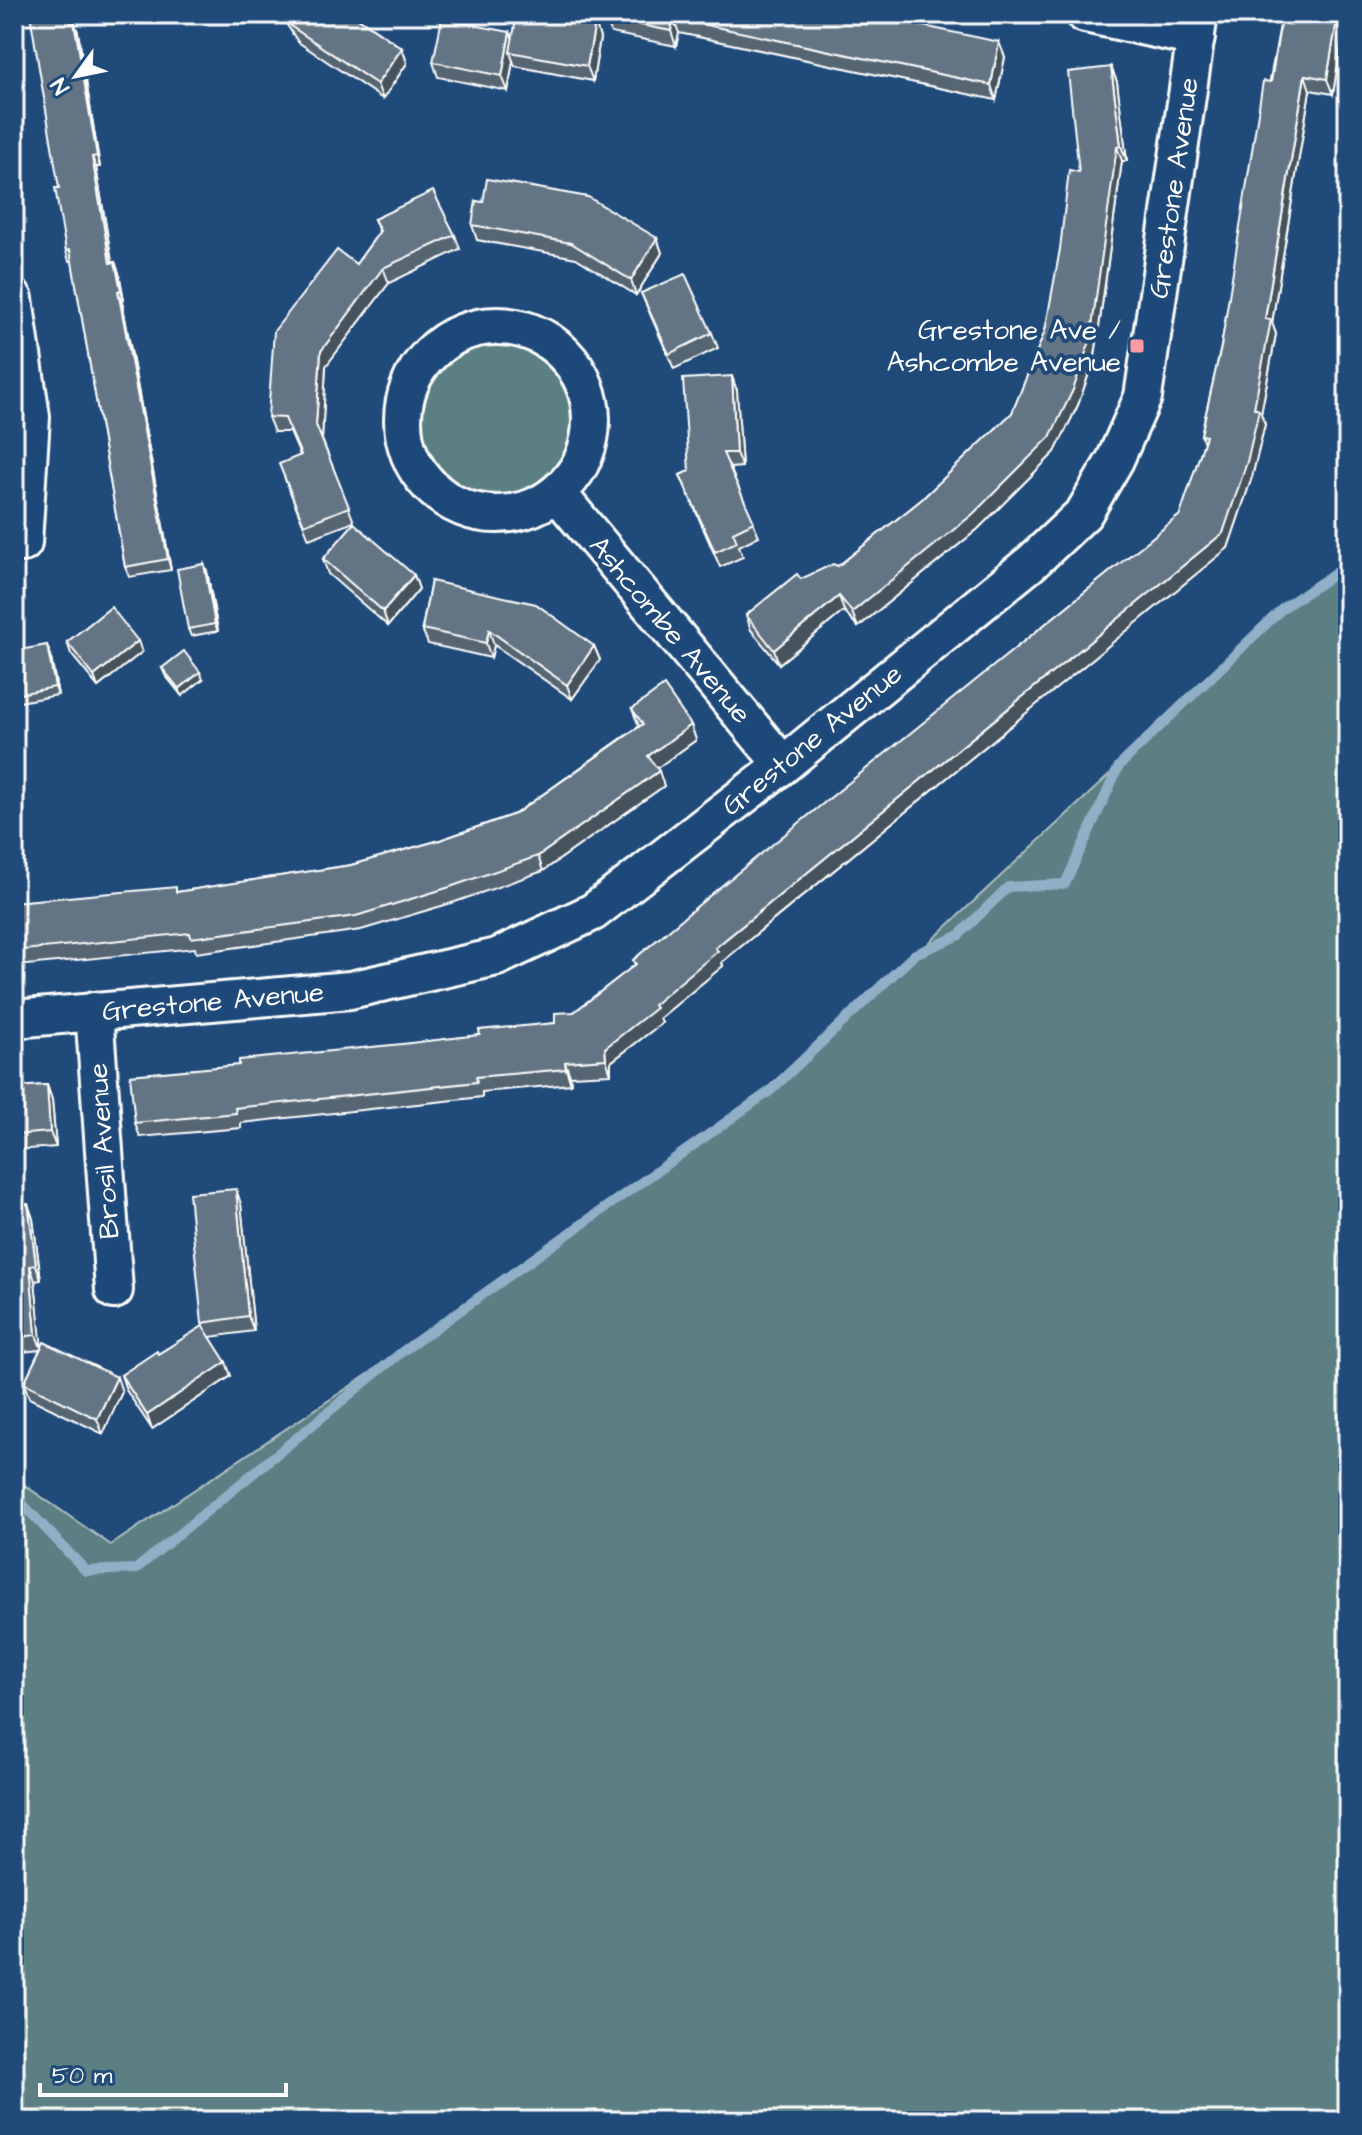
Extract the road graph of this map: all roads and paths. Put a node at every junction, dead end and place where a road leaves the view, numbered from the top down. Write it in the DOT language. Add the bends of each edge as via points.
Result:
graph roads {
  1 [pos="1085,14"];
  2 [pos="1198,26"];
  3 [pos="14,299"];
  4 [pos="558,494"];
  5 [pos="14,543"];
  6 [pos="783,765"];
  7 [pos="94,1011"];
  8 [pos="14,1019"];
  9 [pos="114,1290"];
  1 -- 2 [label="street"];
  2 -- 6 [label="street, Grestone Avenue" via="1143,397 1099,487 1084,513 1032,562"];
  3 -- 5 [label="street" via="31,417 23,543"];
  4 -- 4 [label="street" via="529,510 482,514 439,495 422,478 410,458 403,411 408,388 434,350 454,336 500,326 545,339 564,354 579,372 592,418 582,464"];
  4 -- 6 [label="street, Ashcombe Avenue"];
  6 -- 7 [label="street, Grestone Avenue" via="593,912 497,957 350,990"];
  7 -- 8 [label="street, Grestone Avenue"];
  7 -- 9 [label="street, Brosil Avenue"];
}
